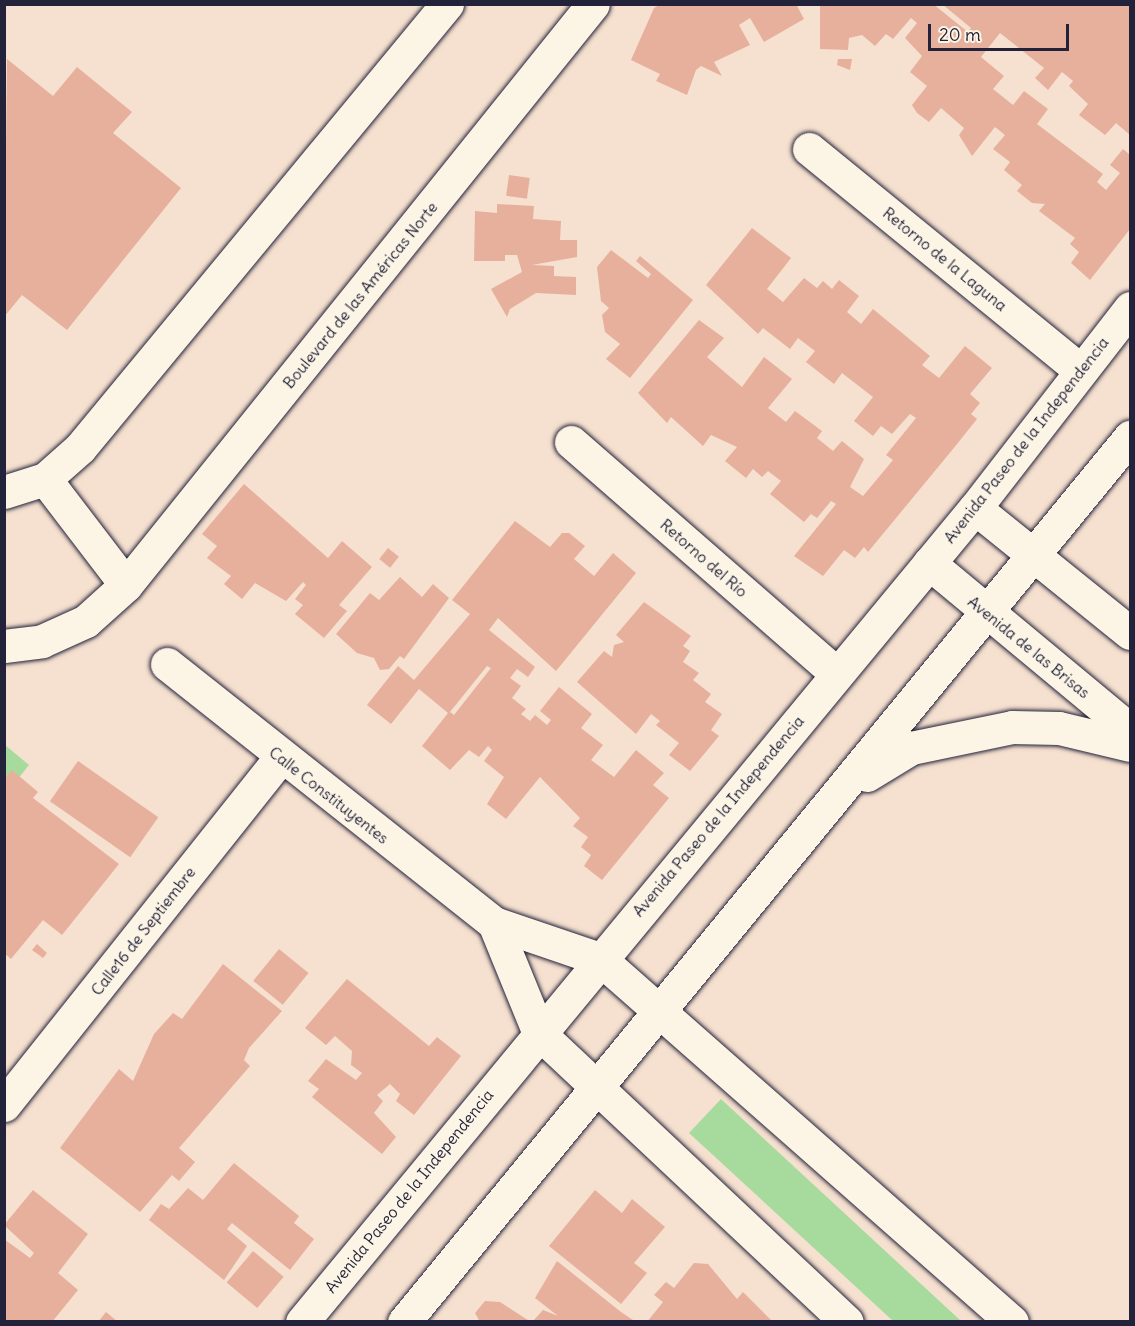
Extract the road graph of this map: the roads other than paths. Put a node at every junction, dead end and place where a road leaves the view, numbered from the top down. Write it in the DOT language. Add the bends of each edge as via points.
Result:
graph roads {
  1 [pos="447,4"];
  2 [pos="593,4"];
  3 [pos="809,149"];
  4 [pos="1131,308"];
  5 [pos="1080,370"];
  6 [pos="1131,436"];
  7 [pos="571,442"];
  8 [pos="45,479"];
  9 [pos="4,492"];
  10 [pos="975,508"];
  11 [pos="1032,557"];
  12 [pos="928,563"];
  13 [pos="126,585"];
  14 [pos="988,614"];
  15 [pos="1131,633"];
  16 [pos="4,646"];
  17 [pos="167,664"];
  18 [pos="836,673"];
  19 [pos="1131,730"];
  20 [pos="1131,745"];
  21 [pos="281,757"];
  22 [pos="846,789"];
  23 [pos="494,923"];
  24 [pos="600,959"];
  25 [pos="662,1007"];
  26 [pos="538,1033"];
  27 [pos="597,1086"];
  28 [pos="4,1105"];
  29 [pos="302,1322"];
  30 [pos="404,1322"];
  31 [pos="847,1322"];
  32 [pos="1012,1322"];
  1 -- 8 [label="street" via="80,448"];
  2 -- 13 [label="street, Boulevard de las Américas Norte"];
  3 -- 5 [label="street, Retorno de la Laguna"];
  4 -- 5 [label="street, Avenida Paseo de la Independencia"];
  5 -- 10 [label="street, Avenida Paseo de la Independencia"];
  6 -- 11 [label="street"];
  7 -- 18 [label="street, Retorno del Río"];
  8 -- 9 [label="street"];
  8 -- 13 [label="street"];
  10 -- 11 [label="street"];
  10 -- 12 [label="street, Avenida Paseo de la Independencia"];
  11 -- 14 [label="street"];
  11 -- 15 [label="street"];
  12 -- 14 [label="street, Avenida de las Brisas"];
  12 -- 18 [label="street, Avenida Paseo de la Independencia"];
  13 -- 16 [label="street, Boulevard de las Américas Norte" via="86,621 42,641"];
  14 -- 19 [label="street, Avenida de las Brisas"];
  14 -- 22 [label="street"];
  17 -- 21 [label="street, Calle Constituyentes"];
  18 -- 24 [label="street, Avenida Paseo de la Independencia"];
  20 -- 22 [label="street" via="1059,729 973,732 911,748"];
  21 -- 23 [label="street, Calle Constituyentes"];
  21 -- 28 [label="street, Calle16 de Septiembre"];
  22 -- 25 [label="street"];
  23 -- 24 [label="street, Calle Constituyentes"];
  23 -- 26 [label="street"];
  24 -- 25 [label="street, Calle Constituyentes"];
  24 -- 26 [label="street, Avenida Paseo de la Independencia"];
  25 -- 27 [label="street"];
  25 -- 32 [label="street, Calle Constituyentes"];
  26 -- 27 [label="street"];
  26 -- 29 [label="street, Avenida Paseo de la Independencia"];
  27 -- 30 [label="street"];
  27 -- 31 [label="street"];
}
